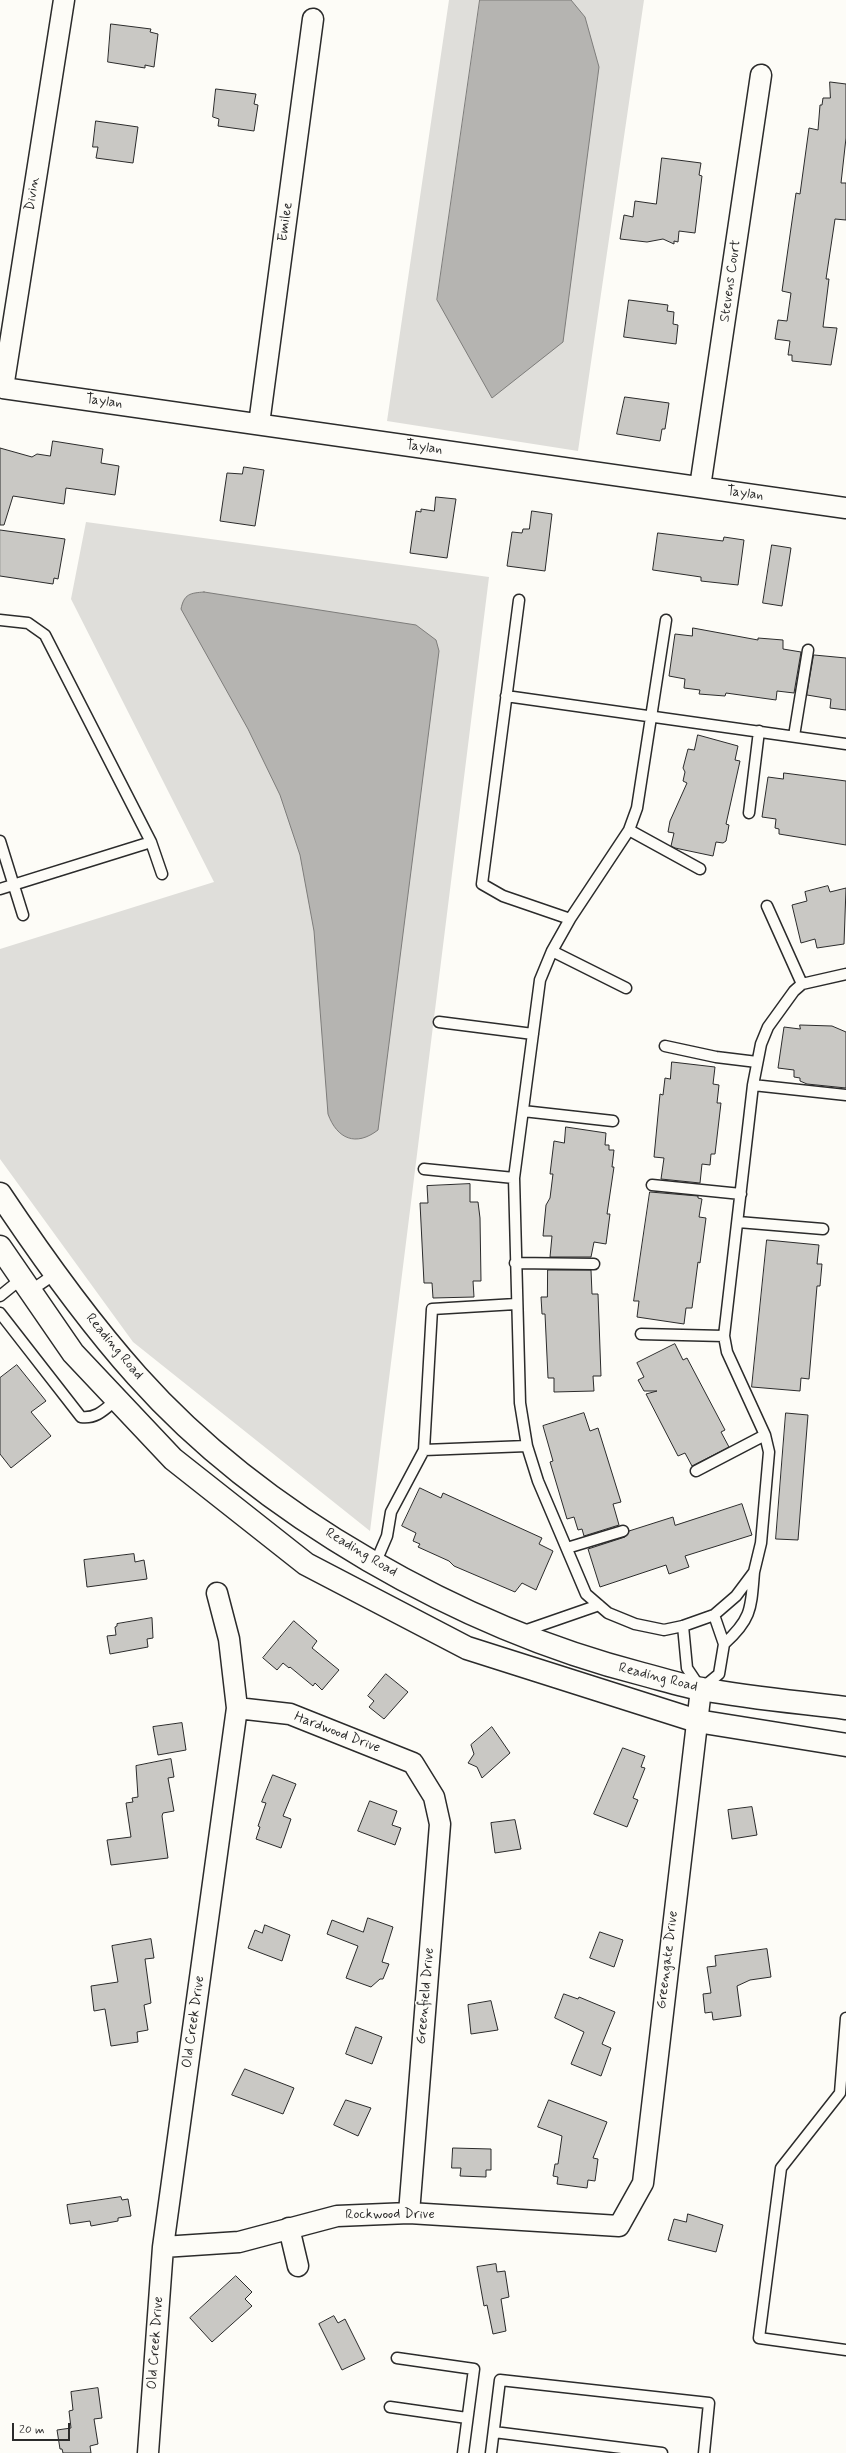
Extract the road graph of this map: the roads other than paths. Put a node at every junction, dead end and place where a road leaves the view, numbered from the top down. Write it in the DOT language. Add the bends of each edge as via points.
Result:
graph roads {
  1 [pos="64,0"];
  2 [pos="313,19"];
  3 [pos="761,75"];
  4 [pos="3,388"];
  5 [pos="259,424"];
  6 [pos="700,487"];
  7 [pos="846,508"];
  8 [pos="519,600"];
  9 [pos="0,620"];
  10 [pos="666,620"];
  11 [pos="808,650"];
  12 [pos="506,696"];
  13 [pos="651,716"];
  14 [pos="759,731"];
  15 [pos="794,736"];
  16 [pos="846,744"];
  17 [pos="749,813"];
  18 [pos="629,830"];
  19 [pos="0,841"];
  20 [pos="151,842"];
  21 [pos="700,869"];
  22 [pos="162,874"];
  23 [pos="14,885"];
  24 [pos="0,889"];
  25 [pos="766,906"];
  26 [pos="23,915"];
  27 [pos="570,919"];
  28 [pos="552,951"];
  29 [pos="846,974"];
  30 [pos="802,984"];
  31 [pos="626,988"];
  32 [pos="439,1022"];
  33 [pos="533,1034"];
  34 [pos="665,1046"];
  35 [pos="758,1062"];
  36 [pos="754,1085"];
  37 [pos="846,1096"];
  38 [pos="523,1111"];
  39 [pos="613,1121"];
  40 [pos="424,1169"];
  41 [pos="514,1178"];
  42 [pos="652,1185"];
  43 [pos="0,1194"];
  44 [pos="741,1194"];
  45 [pos="738,1222"];
  46 [pos="823,1230"];
  47 [pos="0,1247"];
  48 [pos="515,1263"];
  49 [pos="594,1264"];
  50 [pos="55,1274"];
  51 [pos="26,1285"];
  52 [pos="0,1296"];
  53 [pos="516,1304"];
  54 [pos="0,1314"];
  55 [pos="640,1334"];
  56 [pos="724,1336"];
  57 [pos="116,1400"];
  58 [pos="765,1435"];
  59 [pos="527,1446"];
  60 [pos="424,1450"];
  61 [pos="696,1471"];
  62 [pos="623,1531"];
  63 [pos="567,1548"];
  64 [pos="374,1564"];
  65 [pos="754,1572"];
  66 [pos="216,1593"];
  67 [pos="599,1605"];
  68 [pos="714,1615"];
  69 [pos="682,1626"];
  70 [pos="518,1633"];
  71 [pos="724,1644"];
  72 [pos="701,1689"];
  73 [pos="237,1708"];
  74 [pos="846,1708"];
  75 [pos="697,1721"];
  76 [pos="846,1745"];
  77 [pos="424,1782"];
  78 [pos="846,2018"];
  79 [pos="843,2094"];
  80 [pos="408,2213"];
  81 [pos="619,2226"];
  82 [pos="289,2228"];
  83 [pos="163,2247"];
  84 [pos="298,2266"];
  85 [pos="846,2350"];
  86 [pos="397,2358"];
  87 [pos="390,2407"];
  88 [pos="467,2418"];
  89 [pos="494,2432"];
  90 [pos="148,2453"];
  91 [pos="463,2453"];
  92 [pos="491,2453"];
  93 [pos="662,2453"];
  94 [pos="704,2453"];
  1 -- 4 [label="street, Divin"];
  2 -- 5 [label="street, Emilee"];
  3 -- 6 [label="street, Stevens Court"];
  4 -- 5 [label="street, Taylan"];
  5 -- 6 [label="street, Taylan"];
  6 -- 7 [label="street, Taylan"];
  8 -- 12 [label="lane"];
  9 -- 20 [label="lane" via="28,623 45,635"];
  10 -- 13 [label="lane"];
  11 -- 15 [label="lane"];
  12 -- 13 [label="lane"];
  12 -- 27 [label="lane" via="482,884 503,896"];
  13 -- 14 [label="lane"];
  13 -- 18 [label="lane" via="637,808"];
  14 -- 15 [label="lane"];
  14 -- 17 [label="lane"];
  15 -- 16 [label="lane"];
  18 -- 21 [label="lane"];
  18 -- 27 [label="lane"];
  19 -- 23 [label="lane"];
  20 -- 22 [label="lane"];
  20 -- 23 [label="lane"];
  23 -- 24 [label="lane"];
  23 -- 26 [label="lane"];
  25 -- 30 [label="lane"];
  27 -- 28 [label="lane"];
  28 -- 31 [label="lane"];
  28 -- 33 [label="lane" via="540,980"];
  29 -- 30 [label="lane"];
  30 -- 35 [label="lane" via="768,1027 761,1044"];
  32 -- 33 [label="lane"];
  33 -- 38 [label="lane"];
  34 -- 35 [label="lane" via="716,1057"];
  35 -- 36 [label="lane"];
  36 -- 37 [label="lane"];
  36 -- 44 [label="lane"];
  38 -- 39 [label="lane"];
  38 -- 41 [label="lane"];
  40 -- 41 [label="lane"];
  41 -- 48 [label="lane"];
  42 -- 44 [label="lane"];
  43 -- 50 [label="main road, Reading Road"];
  44 -- 45 [label="lane"];
  45 -- 46 [label="lane"];
  45 -- 56 [label="lane"];
  47 -- 51 [label="main road, Reading Road"];
  48 -- 49 [label="lane"];
  48 -- 53 [label="lane"];
  50 -- 51 [label="lane"];
  50 -- 64 [label="main road, Reading Road" via="137,1376 210,1448 288,1508"];
  51 -- 52 [label="lane"];
  51 -- 57 [label="main road, Reading Road" via="73,1353"];
  53 -- 59 [label="lane" via="520,1403"];
  53 -- 60 [label="lane" via="432,1309"];
  54 -- 57 [label="lane" via="81,1417 89,1418 99,1414"];
  55 -- 56 [label="lane"];
  56 -- 58 [label="lane" via="727,1352"];
  57 -- 75 [label="main road, Reading Road" via="173,1459 306,1564 467,1648"];
  58 -- 61 [label="lane"];
  58 -- 65 [label="lane" via="769,1452 761,1543"];
  59 -- 60 [label="lane"];
  59 -- 63 [label="lane" via="538,1481"];
  60 -- 64 [label="lane" via="391,1512 387,1536"];
  62 -- 63 [label="lane"];
  63 -- 67 [label="lane" via="586,1594"];
  64 -- 70 [label="main road, Reading Road"];
  65 -- 68 [label="lane" via="736,1596"];
  65 -- 71 [label="lane" via="751,1605 742,1628"];
  66 -- 73 [label="street, Old Creek Drive" via="229,1638"];
  67 -- 69 [label="lane" via="608,1613 635,1624 664,1630"];
  67 -- 70 [label="lane"];
  68 -- 69 [label="lane"];
  68 -- 71 [label="lane"];
  69 -- 72 [label="lane" via="687,1668"];
  70 -- 72 [label="main road, Reading Road" via="594,1662"];
  71 -- 72 [label="lane" via="719,1674"];
  72 -- 74 [label="main road, Reading Road"];
  72 -- 75 [label="street, Greengate Drive"];
  73 -- 77 [label="street, Hardwood Drive" via="290,1714 413,1763"];
  73 -- 83 [label="street, Old Creek Drive"];
  75 -- 76 [label="main road, Reading Road"];
  75 -- 81 [label="street, Greengate Drive" via="643,2183"];
  77 -- 80 [label="street, Greenfield Drive" via="434,1797 440,1824"];
  78 -- 79 [label="lane"];
  79 -- 85 [label="lane" via="782,2168 759,2338"];
  80 -- 81 [label="street, Rockwood Drive"];
  80 -- 82 [label="street, Rockwood Drive" via="337,2216"];
  82 -- 83 [label="street, Rockwood Drive" via="239,2242"];
  82 -- 84 [label="street"];
  83 -- 90 [label="street, Old Creek Drive"];
  86 -- 88 [label="lane" via="474,2369"];
  87 -- 88 [label="lane"];
  88 -- 91 [label="lane"];
  89 -- 92 [label="lane"];
  89 -- 93 [label="lane"];
  89 -- 94 [label="lane" via="500,2380 709,2403"];
}
